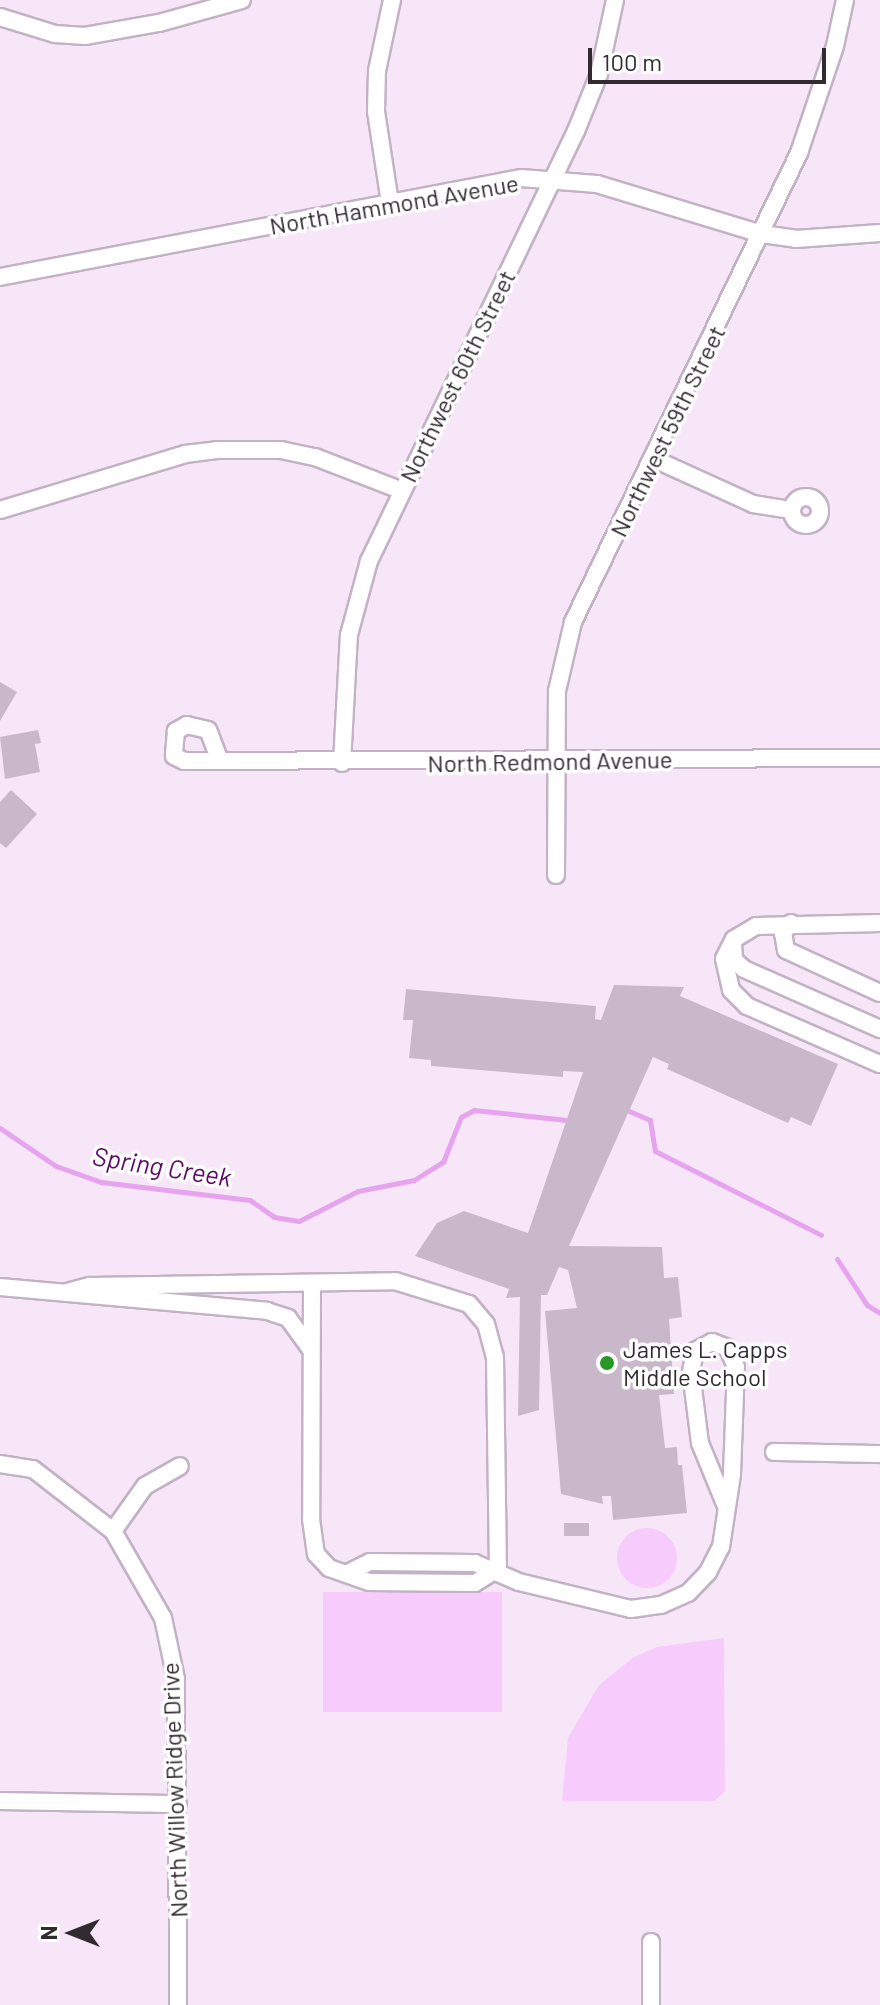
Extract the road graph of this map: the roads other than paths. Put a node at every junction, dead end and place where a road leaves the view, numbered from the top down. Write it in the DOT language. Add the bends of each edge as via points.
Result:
graph roads {
  1 [pos="242,0"];
  2 [pos="392,0"];
  3 [pos="615,0"];
  4 [pos="845,0"];
  5 [pos="0,17"];
  6 [pos="554,178"];
  7 [pos="390,203"];
  8 [pos="880,233"];
  9 [pos="762,234"];
  10 [pos="0,277"];
  11 [pos="654,459"];
  12 [pos="400,490"];
  13 [pos="0,510"];
  14 [pos="792,510"];
  15 [pos="880,758"];
  16 [pos="220,761"];
  17 [pos="555,761"];
  18 [pos="342,763"];
  19 [pos="556,875"];
  20 [pos="791,923"];
  21 [pos="880,923"];
  22 [pos="734,939"];
  23 [pos="880,993"];
  24 [pos="880,1029"];
  25 [pos="880,1064"];
  26 [pos="312,1284"];
  27 [pos="0,1287"];
  28 [pos="67,1292"];
  29 [pos="312,1353"];
  30 [pos="774,1452"];
  31 [pos="880,1454"];
  32 [pos="0,1464"];
  33 [pos="180,1466"];
  34 [pos="725,1504"];
  35 [pos="113,1531"];
  36 [pos="494,1573"];
  37 [pos="0,1801"];
  38 [pos="178,1804"];
  39 [pos="651,1942"];
  40 [pos="178,2005"];
  41 [pos="651,2005"];
  1 -- 5 [label="street" via="85,36 55,34"];
  2 -- 7 [label="street" via="377,71 376,111"];
  3 -- 6 [label="street, Northwest 60th Street" via="599,74"];
  4 -- 9 [label="street, Northwest 59th Street" via="821,94"];
  6 -- 7 [label="street, North Hammond Avenue" via="497,182"];
  6 -- 9 [label="street, North Hammond Avenue" via="642,194"];
  6 -- 12 [label="street, Northwest 60th Street"];
  7 -- 10 [label="street, North Hammond Avenue"];
  8 -- 9 [label="street, North Hammond Avenue" via="796,239"];
  9 -- 11 [label="street, Northwest 59th Street"];
  11 -- 14 [label="street" via="753,504"];
  11 -- 17 [label="street, Northwest 59th Street" via="573,622 557,691"];
  12 -- 13 [label="street" via="315,457 281,450 217,450 185,454"];
  12 -- 18 [label="street, Northwest 60th Street" via="369,561 349,635"];
  15 -- 17 [label="street, North Redmond Avenue"];
  16 -- 18 [label="street, North Redmond Avenue"];
  17 -- 18 [label="street, North Redmond Avenue"];
  17 -- 19 [label="street, Northwest 59th Street"];
  20 -- 21 [label="street"];
  20 -- 22 [label="street" via="756,926"];
  20 -- 23 [label="street" via="783,933 786,950"];
  22 -- 24 [label="street" via="732,955 738,965"];
  22 -- 25 [label="street" via="727,949 725,971 738,999"];
  26 -- 28 [label="street" via="90,1286"];
  26 -- 29 [label="street"];
  26 -- 36 [label="street" via="403,1281 457,1298 479,1312 495,1357"];
  27 -- 28 [label="street"];
  28 -- 29 [label="street" via="267,1311 288,1318"];
  29 -- 36 [label="street" via="311,1536 322,1562 350,1572 370,1562 475,1563"];
  30 -- 31 [label="street"];
  32 -- 35 [label="street, North Willow Ridge Drive" via="33,1469"];
  33 -- 35 [label="street" via="145,1486"];
  34 -- 34 [label="street" via="738,1401 736,1367 728,1348 712,1342 695,1351 691,1372 700,1443"];
  34 -- 36 [label="street" via="725,1532 708,1572 688,1593 661,1605 617,1607"];
  35 -- 38 [label="street, North Willow Ridge Drive" via="163,1618 176,1679"];
  37 -- 38 [label="street"];
  38 -- 40 [label="street, North Willow Ridge Drive"];
  39 -- 41 [label="street"];
}
